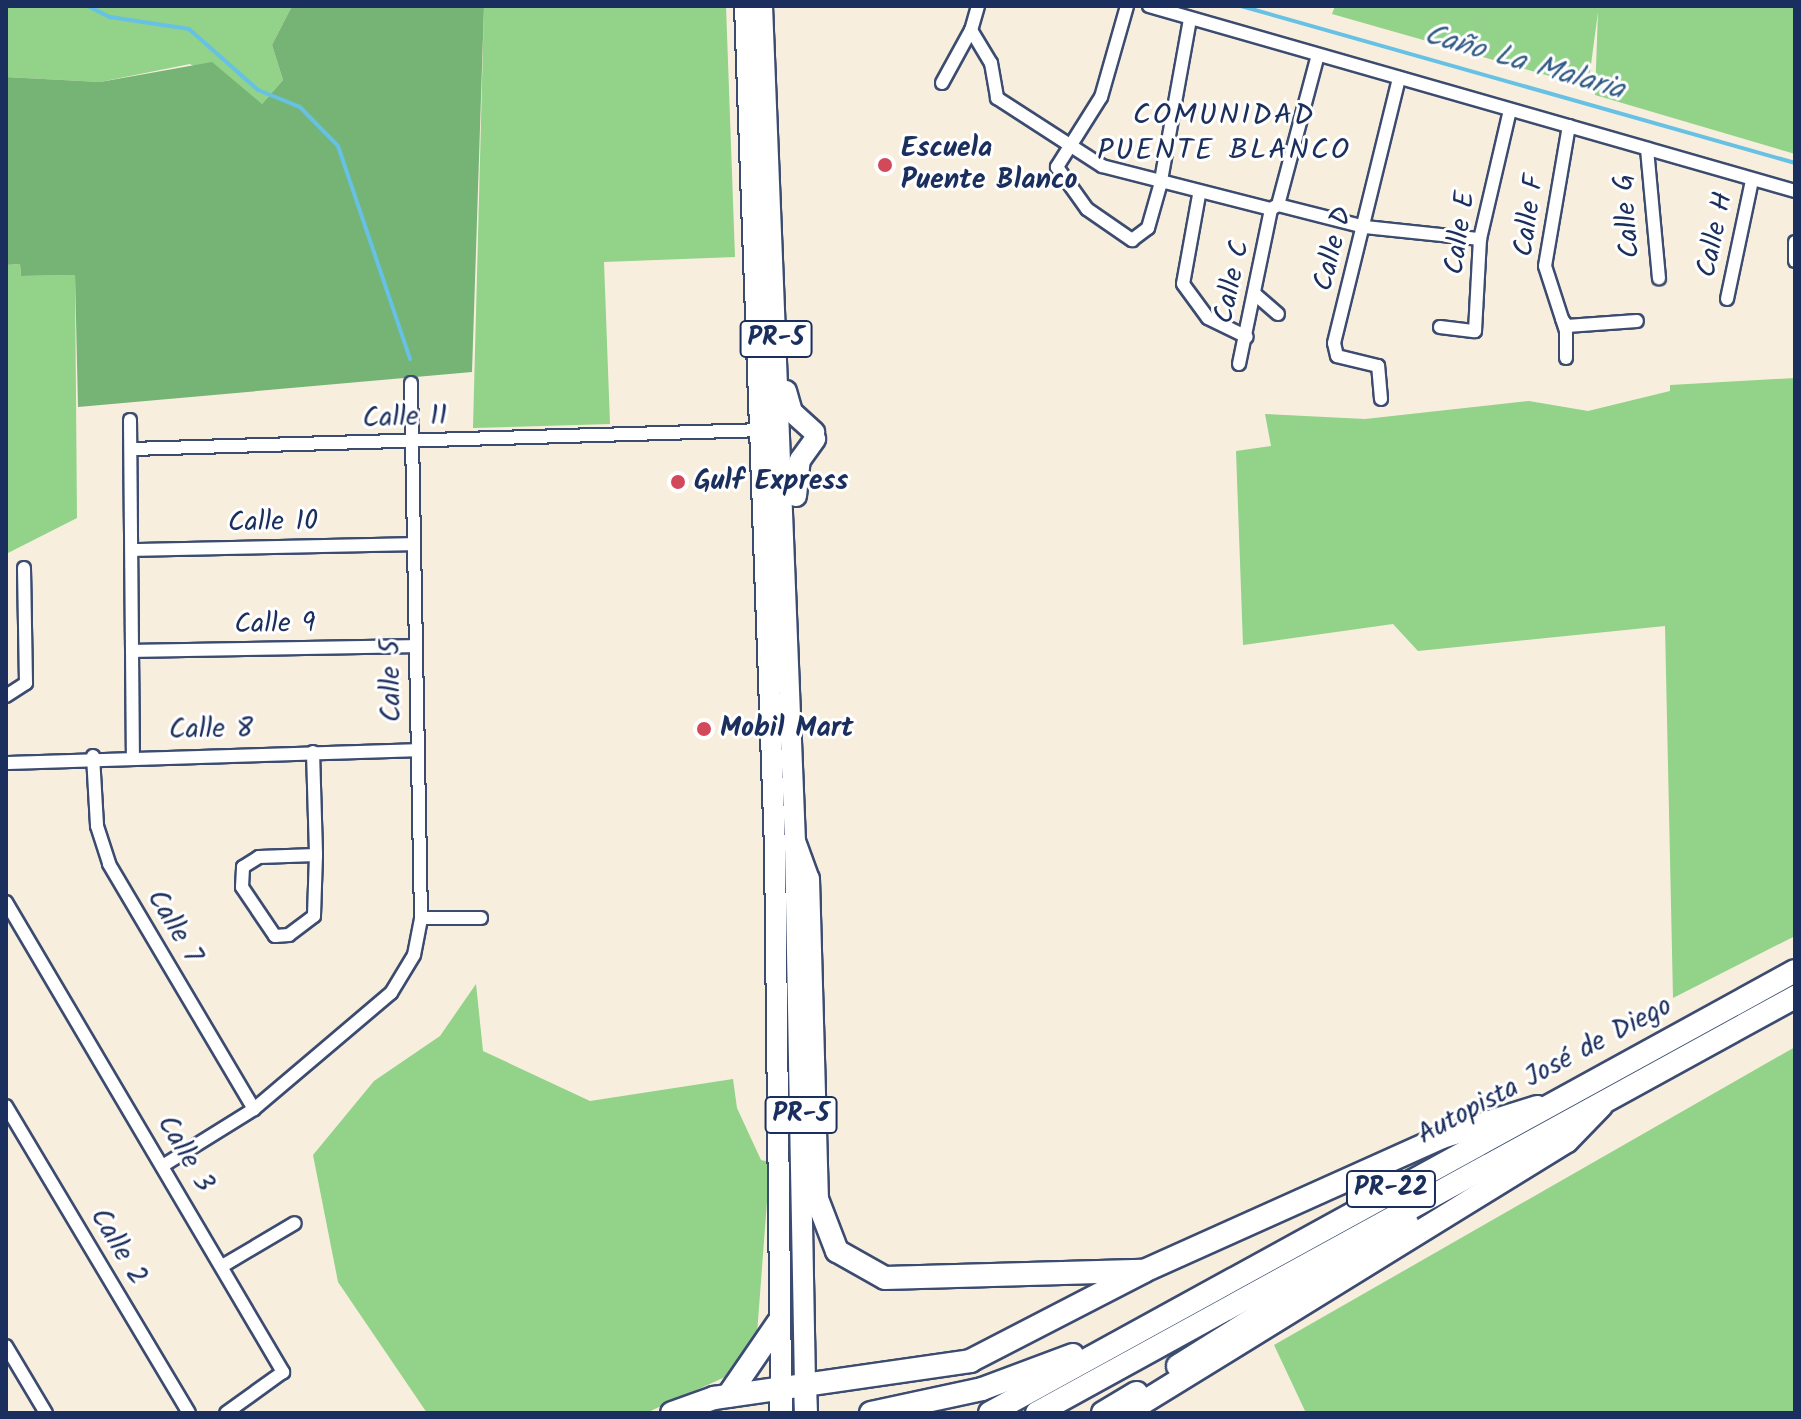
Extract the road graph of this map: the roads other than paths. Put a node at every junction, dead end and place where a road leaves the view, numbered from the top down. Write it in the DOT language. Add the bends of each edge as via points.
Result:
graph roads {
  1 [pos="745,6"];
  2 [pos="762,6"];
  3 [pos="978,6"];
  4 [pos="1127,6"];
  5 [pos="1149,6"];
  6 [pos="1190,20"];
  7 [pos="971,30"];
  8 [pos="1318,55"];
  9 [pos="1399,78"];
  10 [pos="942,83"];
  11 [pos="1510,110"];
  12 [pos="1569,126"];
  13 [pos="1072,146"];
  14 [pos="1647,149"];
  15 [pos="1752,180"];
  16 [pos="1160,186"];
  17 [pos="1795,191"];
  18 [pos="1199,195"];
  19 [pos="1275,207"];
  20 [pos="1365,227"];
  21 [pos="1480,239"];
  22 [pos="1795,242"];
  23 [pos="1795,261"];
  24 [pos="1659,278"];
  25 [pos="1256,295"];
  26 [pos="1727,299"];
  27 [pos="1278,314"];
  28 [pos="1562,319"];
  29 [pos="1637,321"];
  30 [pos="1440,327"];
  31 [pos="1247,337"];
  32 [pos="1566,358"];
  33 [pos="1239,364"];
  34 [pos="778,375"];
  35 [pos="411,383"];
  36 [pos="1381,399"];
  37 [pos="130,420"];
  38 [pos="772,433"];
  39 [pos="411,443"];
  40 [pos="131,449"];
  41 [pos="785,541"];
  42 [pos="413,544"];
  43 [pos="133,550"];
  44 [pos="24,568"];
  45 [pos="416,646"];
  46 [pos="134,651"];
  47 [pos="6,696"];
  48 [pos="417,750"];
  49 [pos="313,752"];
  50 [pos="93,756"];
  51 [pos="133,756"];
  52 [pos="6,763"];
  53 [pos="795,844"];
  54 [pos="316,855"];
  55 [pos="6,902"];
  56 [pos="776,907"];
  57 [pos="421,918"];
  58 [pos="481,918"];
  59 [pos="1795,971"];
  60 [pos="1795,997"];
  61 [pos="800,1033"];
  62 [pos="1620,1088"];
  63 [pos="6,1106"];
  64 [pos="1537,1107"];
  65 [pos="254,1109"];
  66 [pos="164,1165"];
  67 [pos="1459,1177"];
  68 [pos="295,1223"];
  69 [pos="224,1265"];
  70 [pos="1144,1271"];
  71 [pos="778,1323"];
  72 [pos="1124,1339"];
  73 [pos="6,1346"];
  74 [pos="805,1385"];
  75 [pos="781,1388"];
  76 [pos="728,1396"];
  77 [pos="46,1413"];
  78 [pos="189,1413"];
  79 [pos="226,1413"];
  80 [pos="672,1413"];
  81 [pos="781,1413"];
  82 [pos="806,1413"];
  83 [pos="871,1413"];
  84 [pos="990,1413"];
  85 [pos="1037,1413"];
  86 [pos="1103,1413"];
  87 [pos="1126,1413"];
  1 -- 38 [label="main road, PR-5"];
  2 -- 34 [label="main road, PR-5"];
  3 -- 7 [label="street"];
  4 -- 13 [label="street" via="1101,97"];
  5 -- 6 [label="street"];
  6 -- 8 [label="street"];
  6 -- 16 [label="street"];
  7 -- 10 [label="street"];
  7 -- 13 [label="street" via="991,63 997,98"];
  8 -- 9 [label="street"];
  8 -- 19 [label="street, Calle C"];
  9 -- 11 [label="street"];
  9 -- 20 [label="street, Calle D"];
  11 -- 12 [label="street"];
  11 -- 21 [label="street, Calle E"];
  12 -- 14 [label="street"];
  12 -- 28 [label="street, Calle F" via="1545,266"];
  13 -- 16 [label="street" via="1102,166"];
  13 -- 16 [label="street" via="1057,167 1087,209 1132,240 1148,228"];
  14 -- 15 [label="street"];
  14 -- 24 [label="street, Calle G"];
  15 -- 17 [label="street"];
  15 -- 26 [label="street, Calle H"];
  16 -- 18 [label="street"];
  18 -- 19 [label="street"];
  18 -- 31 [label="street" via="1183,284 1208,318"];
  19 -- 20 [label="street"];
  19 -- 25 [label="street, Calle C"];
  20 -- 21 [label="street"];
  20 -- 36 [label="street, Calle D" via="1334,343 1337,356 1378,366"];
  21 -- 30 [label="street, Calle E" via="1475,331"];
  22 -- 23 [label="street"];
  25 -- 27 [label="street"];
  25 -- 31 [label="street, Calle C"];
  28 -- 29 [label="street" via="1567,326"];
  28 -- 32 [label="street, Calle F"];
  31 -- 33 [label="street, Calle C"];
  34 -- 38 [label="main road, PR-5"];
  34 -- 41 [label="main road" via="792,412 814,435 796,472 797,534"];
  35 -- 39 [label="street, Calle 5"];
  37 -- 40 [label="street"];
  38 -- 39 [label="street, Calle 11"];
  38 -- 41 [label="main road, PR-5"];
  38 -- 56 [label="main road, PR-5"];
  39 -- 40 [label="street, Calle 11"];
  39 -- 42 [label="street, Calle 5"];
  40 -- 43 [label="street"];
  41 -- 53 [label="main road, PR-5"];
  42 -- 43 [label="street, Calle 10"];
  42 -- 45 [label="street, Calle 5"];
  43 -- 46 [label="street"];
  44 -- 47 [label="street" via="26,683"];
  45 -- 46 [label="street, Calle 9"];
  45 -- 48 [label="street, Calle 5"];
  46 -- 51 [label="street"];
  48 -- 49 [label="street, Calle 8"];
  48 -- 57 [label="street, Calle 5"];
  49 -- 51 [label="street, Calle 8"];
  49 -- 54 [label="street"];
  50 -- 51 [label="street, Calle 8"];
  50 -- 52 [label="street, Calle 8"];
  50 -- 65 [label="street, Calle 7" via="97,826 109,864"];
  53 -- 61 [label="main road, PR-5"];
  53 -- 70 [label="highway" via="808,879 817,1199 837,1251 885,1278"];
  54 -- 54 [label="street" via="314,916 289,935 275,936 242,887 243,867 259,857"];
  55 -- 66 [label="street, Calle 3"];
  56 -- 61 [label="main road" via="787,919 792,1013"];
  56 -- 71 [label="main road, PR-5"];
  57 -- 58 [label="street"];
  57 -- 65 [label="street, Calle 5" via="414,955 391,993"];
  59 -- 64 [label="highway, Autopista José de Diego / PR-22"];
  60 -- 62 [label="highway, Autopista José de Diego / PR-22"];
  61 -- 74 [label="main road, PR-5"];
  62 -- 67 [label="highway, Autopista José de Diego / PR-22"];
  62 -- 87 [label="highway" via="1567,1141"];
  63 -- 78 [label="street, Calle 2"];
  64 -- 70 [label="highway" via="1442,1137"];
  64 -- 72 [label="highway, Autopista José de Diego / PR-22"];
  65 -- 66 [label="street, Calle 5"];
  66 -- 69 [label="street, Calle 3"];
  67 -- 85 [label="highway, Autopista José de Diego / PR-22"];
  67 -- 86 [label="highway" via="1400,1229"];
  68 -- 69 [label="street"];
  69 -- 79 [label="street, Calle 3" via="283,1372"];
  70 -- 74 [label="highway" via="970,1361"];
  71 -- 75 [label="main road, PR-5"];
  71 -- 76 [label="highway"];
  72 -- 83 [label="highway" via="982,1389"];
  72 -- 84 [label="highway, Autopista José de Diego / PR-22"];
  73 -- 77 [label="street"];
  74 -- 75 [label="highway"];
  74 -- 82 [label="highway, PR-5"];
  75 -- 76 [label="highway"];
  75 -- 81 [label="highway, PR-5"];
  76 -- 80 [label="highway"];
}
